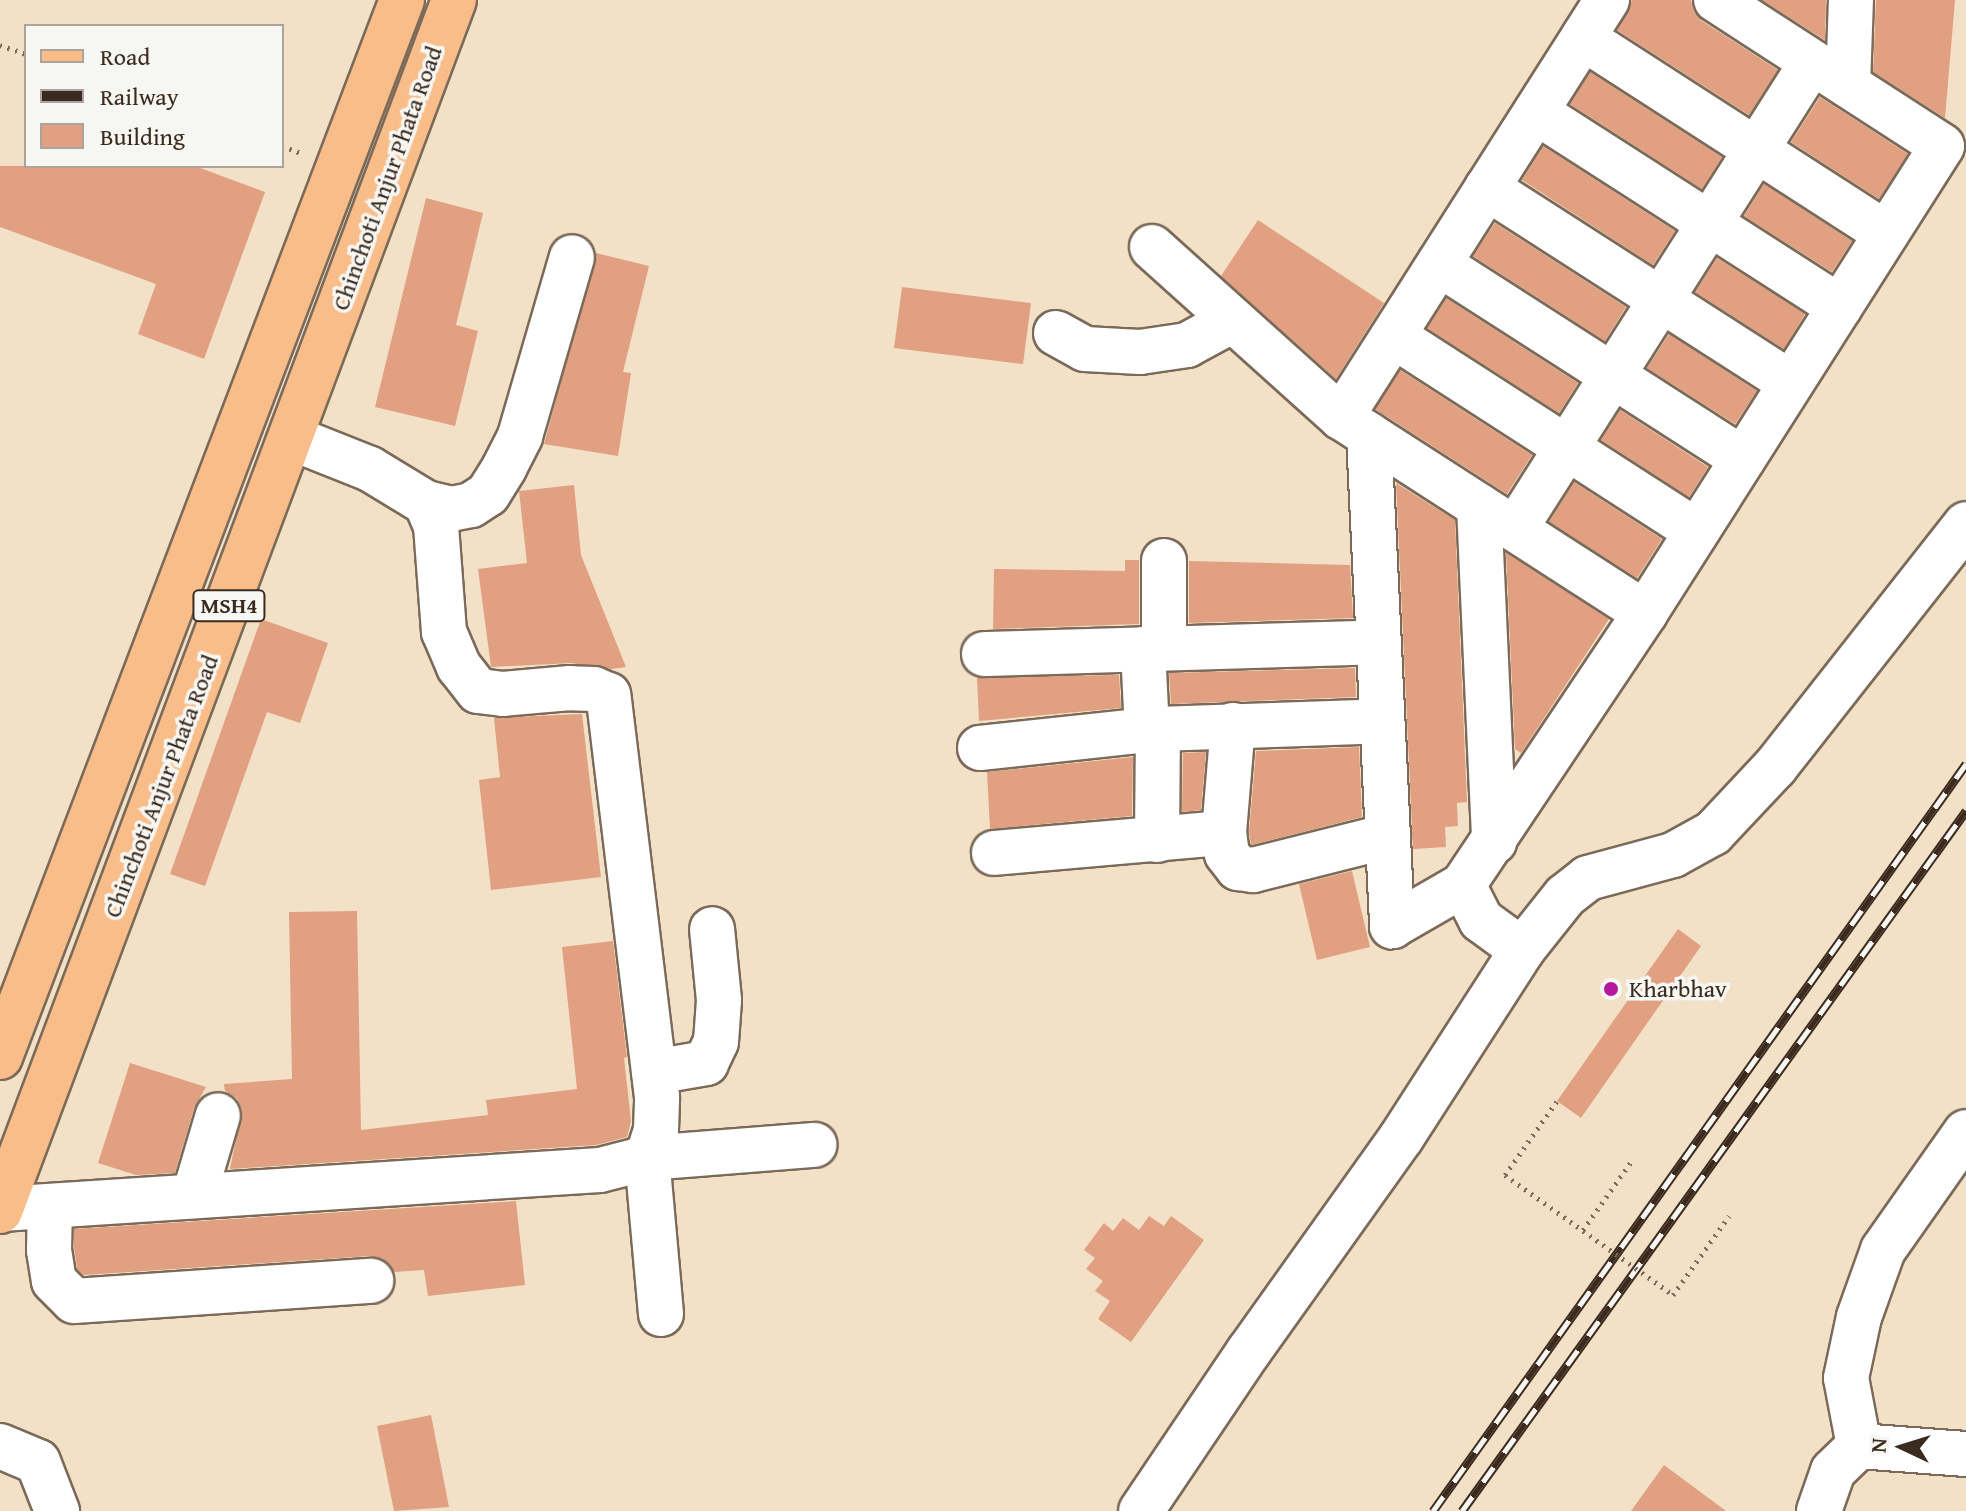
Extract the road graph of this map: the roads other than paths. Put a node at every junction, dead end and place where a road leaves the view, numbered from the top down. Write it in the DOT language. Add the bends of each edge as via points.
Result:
graph roads {
  1 [pos="402,0"];
  2 [pos="454,0"];
  3 [pos="1607,0"];
  4 [pos="1716,0"];
  5 [pos="1851,0"];
  6 [pos="1583,38"];
  7 [pos="1812,62"];
  8 [pos="1848,85"];
  9 [pos="1536,112"];
  10 [pos="1756,150"];
  11 [pos="1487,188"];
  12 [pos="1710,223"];
  13 [pos="1886,233"];
  14 [pos="1152,247"];
  15 [pos="572,257"];
  16 [pos="1439,264"];
  17 [pos="1661,300"];
  18 [pos="1840,307"];
  19 [pos="1233,320"];
  20 [pos="1056,333"];
  21 [pos="1395,337"];
  22 [pos="1613,376"];
  23 [pos="1791,383"];
  24 [pos="1355,426"];
  25 [pos="292,438"];
  26 [pos="1567,448"];
  27 [pos="1743,459"];
  28 [pos="426,503"];
  29 [pos="1479,506"];
  30 [pos="1966,524"];
  31 [pos="1515,529"];
  32 [pos="1696,531"];
  33 [pos="1164,561"];
  34 [pos="1645,613"];
  35 [pos="1379,642"];
  36 [pos="1153,649"];
  37 [pos="984,654"];
  38 [pos="1382,721"];
  39 [pos="1233,725"];
  40 [pos="1153,730"];
  41 [pos="980,748"];
  42 [pos="1224,833"];
  43 [pos="1388,836"];
  44 [pos="1157,840"];
  45 [pos="1494,842"];
  46 [pos="994,853"];
  47 [pos="1463,885"];
  48 [pos="712,929"];
  49 [pos="1522,950"];
  50 [pos="0,1057"];
  51 [pos="654,1072"];
  52 [pos="218,1115"];
  53 [pos="1966,1132"];
  54 [pos="814,1145"];
  55 [pos="647,1158"];
  56 [pos="194,1196"];
  57 [pos="50,1206"];
  58 [pos="0,1210"];
  59 [pos="371,1281"];
  60 [pos="661,1314"];
  61 [pos="0,1446"];
  62 [pos="1859,1446"];
  63 [pos="1966,1454"];
  64 [pos="57,1511"];
  65 [pos="1141,1511"];
  66 [pos="1819,1511"];
  1 -- 50 [label="main road, Chinchoti Anjur Phata Road / MSH4"];
  2 -- 25 [label="main road, Chinchoti Anjur Phata Road / MSH4"];
  3 -- 6 [label="street"];
  4 -- 7 [label="street"];
  5 -- 8 [label="street"];
  6 -- 9 [label="street"];
  6 -- 10 [label="street"];
  7 -- 8 [label="street"];
  7 -- 10 [label="street"];
  8 -- 13 [label="street" via="1942,146"];
  9 -- 11 [label="street"];
  9 -- 12 [label="street"];
  10 -- 12 [label="street"];
  10 -- 13 [label="street"];
  11 -- 16 [label="street"];
  11 -- 17 [label="street"];
  12 -- 17 [label="street"];
  12 -- 18 [label="street"];
  13 -- 18 [label="street"];
  14 -- 19 [label="street"];
  15 -- 28 [label="street" via="520,436 504,468 488,494 471,505 451,509"];
  16 -- 21 [label="street"];
  16 -- 22 [label="street"];
  17 -- 22 [label="street"];
  17 -- 23 [label="street"];
  18 -- 23 [label="street"];
  19 -- 20 [label="street" via="1187,345 1140,352 1085,349"];
  19 -- 24 [label="street"];
  21 -- 24 [label="street"];
  21 -- 26 [label="street"];
  22 -- 26 [label="street"];
  22 -- 27 [label="street"];
  23 -- 27 [label="street"];
  24 -- 29 [label="street"];
  24 -- 35 [label="street"];
  25 -- 28 [label="street" via="370,469"];
  25 -- 58 [label="main road, Chinchoti Anjur Phata Road / MSH4"];
  26 -- 31 [label="street"];
  26 -- 32 [label="street"];
  27 -- 32 [label="street"];
  28 -- 51 [label="street" via="436,526 444,632 459,667 478,691 570,688 608,695"];
  29 -- 31 [label="street"];
  29 -- 45 [label="street"];
  30 -- 49 [label="street" via="1775,767 1713,833 1673,855 1588,878 1565,896"];
  31 -- 34 [label="street"];
  32 -- 34 [label="street"];
  33 -- 36 [label="street"];
  34 -- 45 [label="street"];
  35 -- 36 [label="street"];
  35 -- 38 [label="street"];
  36 -- 37 [label="street"];
  36 -- 40 [label="street"];
  38 -- 39 [label="street"];
  38 -- 43 [label="street"];
  39 -- 40 [label="street"];
  39 -- 42 [label="street"];
  40 -- 41 [label="street"];
  40 -- 44 [label="street"];
  42 -- 43 [label="street" via="1227,854 1238,868 1253,870"];
  42 -- 44 [label="street"];
  43 -- 47 [label="street" via="1392,926"];
  44 -- 46 [label="street"];
  45 -- 47 [label="street"];
  47 -- 49 [label="street" via="1481,920"];
  48 -- 51 [label="street" via="719,1000 716,1042 706,1063"];
  49 -- 65 [label="street" via="1401,1138"];
  51 -- 55 [label="street" via="656,1130"];
  52 -- 56 [label="street"];
  53 -- 62 [label="street" via="1883,1250 1859,1317 1846,1378"];
  54 -- 55 [label="street"];
  55 -- 56 [label="street" via="600,1170"];
  55 -- 60 [label="street"];
  56 -- 57 [label="street"];
  57 -- 58 [label="street"];
  57 -- 59 [label="street" via="54,1281 74,1301"];
  61 -- 64 [label="street" via="38,1462"];
  62 -- 63 [label="street"];
  62 -- 66 [label="street" via="1833,1471"];
}
